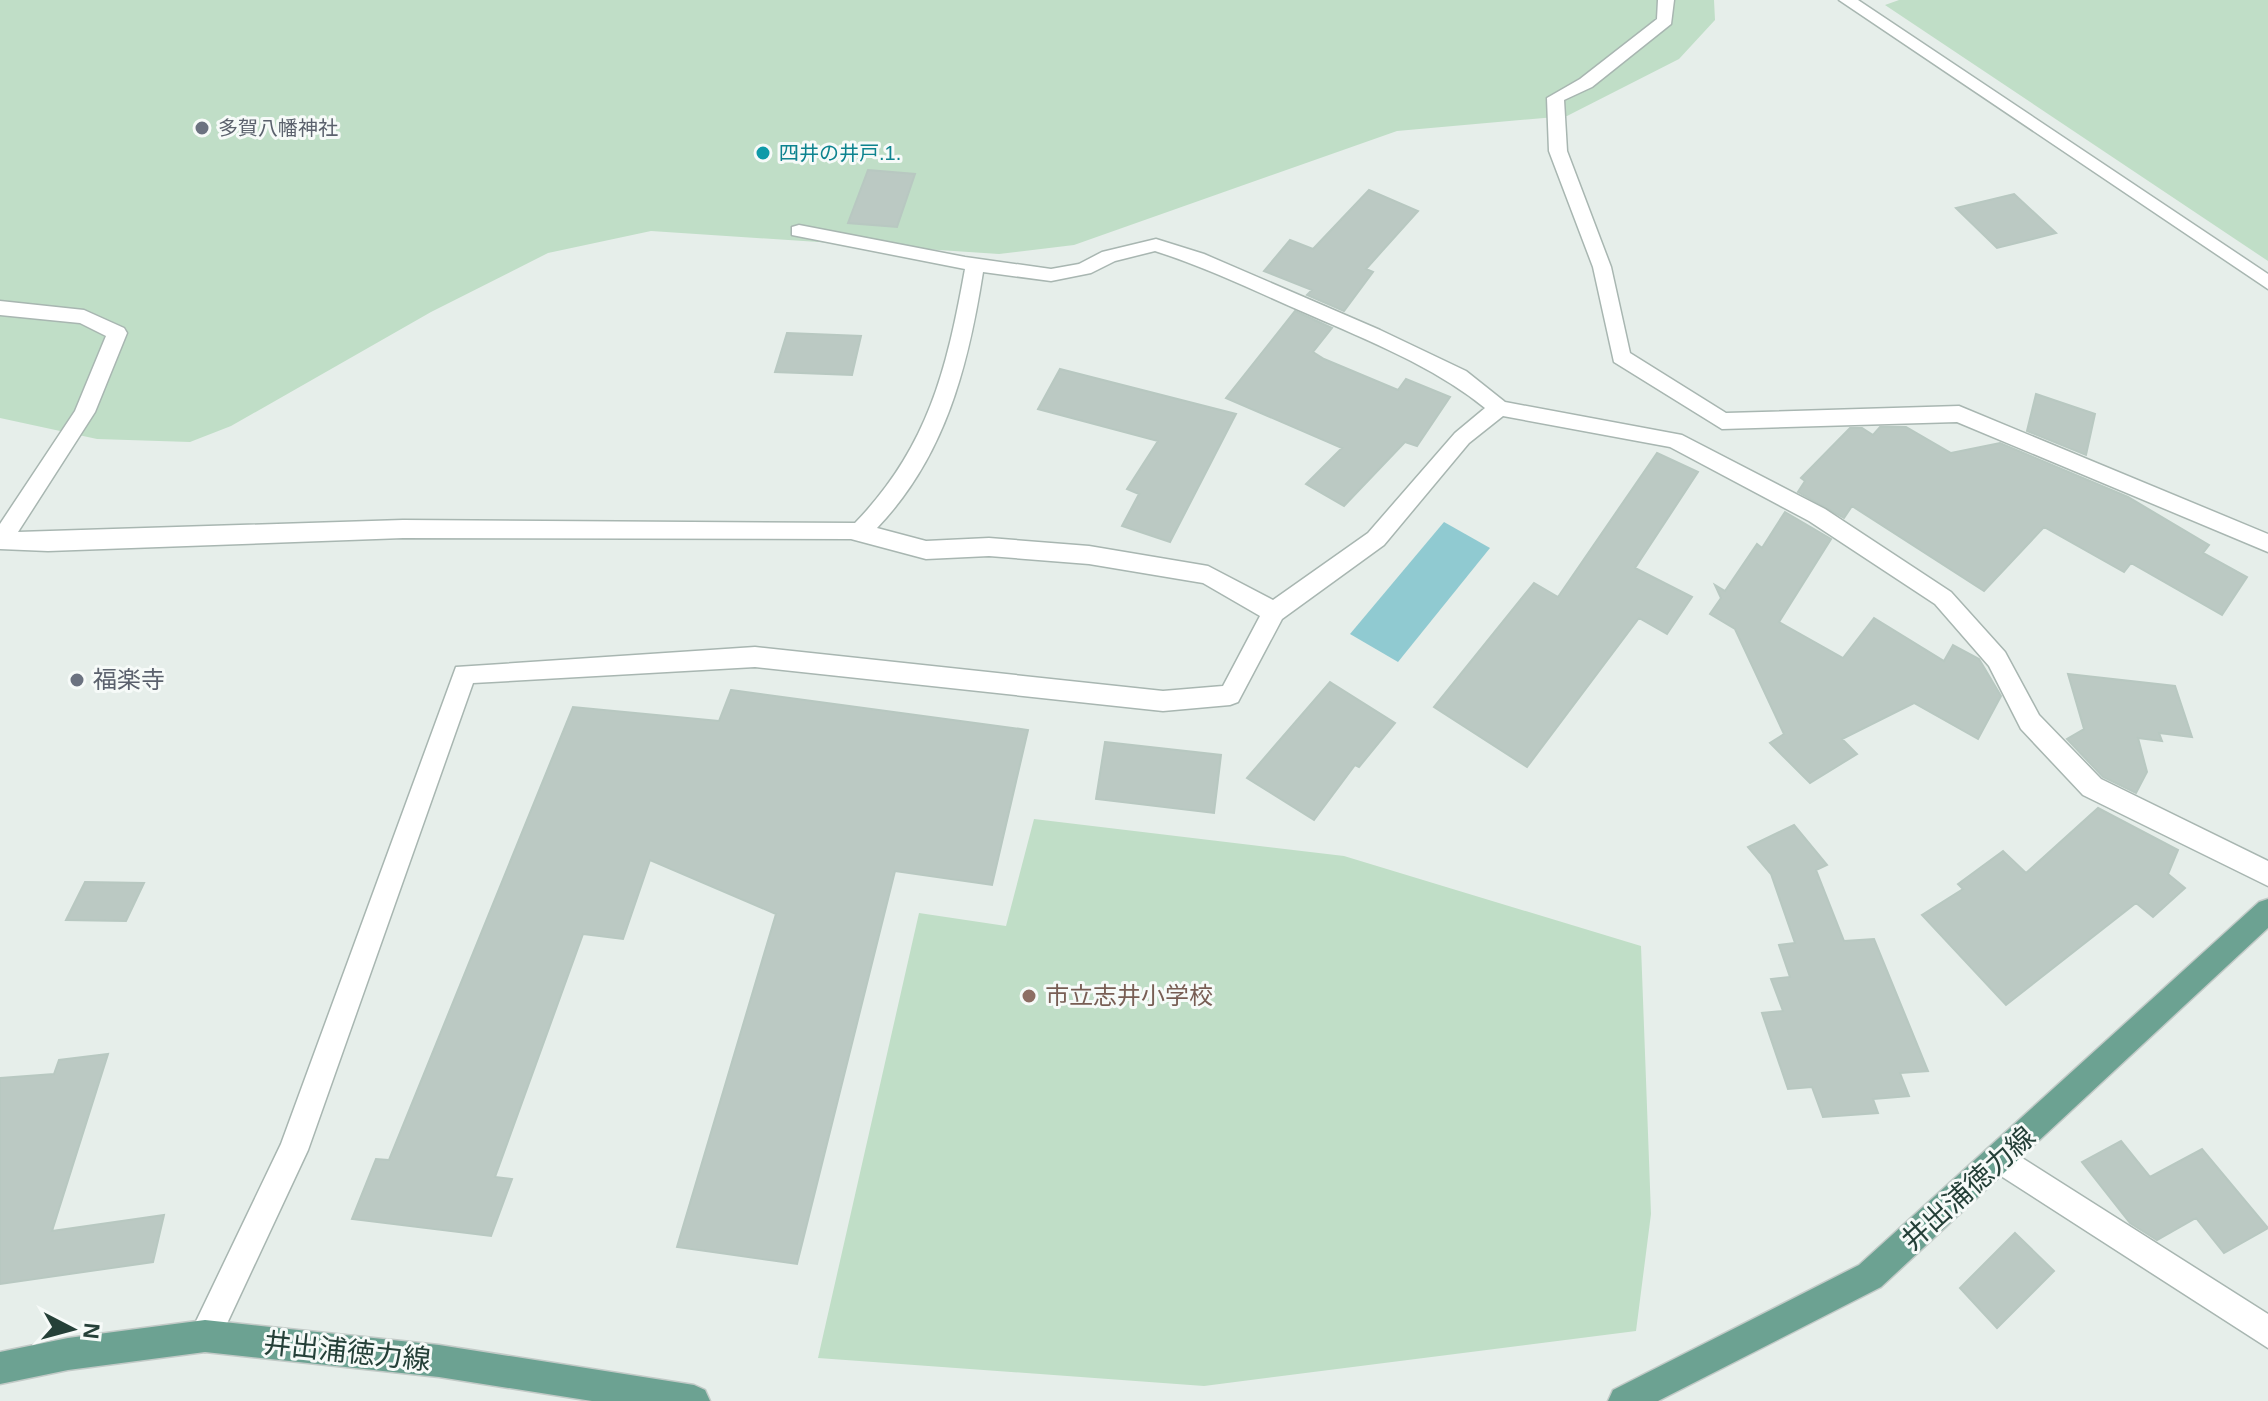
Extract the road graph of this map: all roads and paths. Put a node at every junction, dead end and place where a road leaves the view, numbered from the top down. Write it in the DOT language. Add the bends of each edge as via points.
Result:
graph roads {
  1 [pos="1666,0"];
  2 [pos="1847,0"];
  3 [pos="799,231"];
  4 [pos="975,265"];
  5 [pos="2268,283"];
  6 [pos="0,308"];
  7 [pos="1499,408"];
  8 [pos="859,533"];
  9 [pos="0,540"];
  10 [pos="2268,543"];
  11 [pos="1274,612"];
  12 [pos="2268,874"];
  13 [pos="2268,911"];
  14 [pos="2000,1159"];
  15 [pos="2268,1332"];
  16 [pos="205,1336"];
  17 [pos="0,1368"];
  18 [pos="694,1401"];
  19 [pos="1624,1401"];
  1 -- 10 [label="street" via="1665,21 1586,83 1555,98 1558,151 1602,267 1621,357 1722,421 1959,414"];
  2 -- 5 [label="street"];
  3 -- 4 [label="street"];
  4 -- 7 [label="street" via="1051,275 1156,245 1373,335 1459,376"];
  4 -- 8 [label="street" via="946,402 909,476"];
  6 -- 9 [label="street" via="84,317 117,333 111,361 31,500"];
  7 -- 11 [label="street" via="1462,438 1376,539"];
  7 -- 12 [label="street" via="1675,440 1817,515 1943,598 1997,659 2030,722 2092,787"];
  8 -- 9 [label="street" via="403,529"];
  8 -- 11 [label="street" via="926,550 989,547 1089,555 1208,575"];
  11 -- 16 [label="street" via="1230,695 1163,701 755,657 464,674 293,1150"];
  13 -- 14 [label="main road, 井出浦徳力線"];
  14 -- 15 [label="street"];
  14 -- 19 [label="main road, 井出浦徳力線" via="1870,1276"];
  16 -- 17 [label="main road, 井出浦徳力線"];
  16 -- 18 [label="main road, 井出浦徳力線" via="439,1361"];
}
